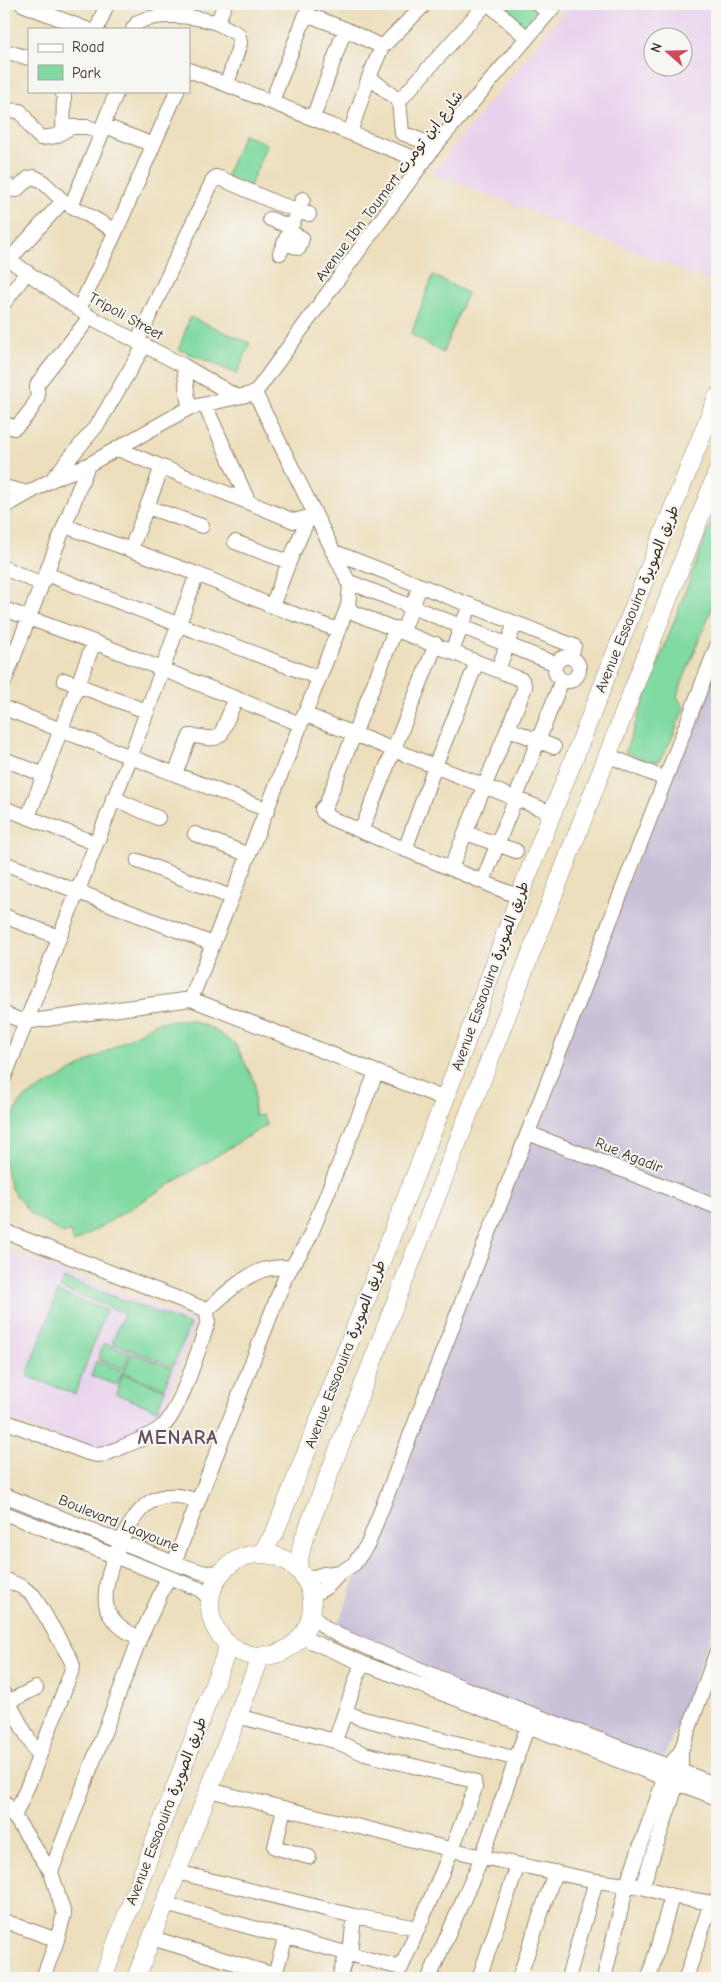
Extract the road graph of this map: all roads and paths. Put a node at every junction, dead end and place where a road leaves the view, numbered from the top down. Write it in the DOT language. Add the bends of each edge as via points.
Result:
graph roads {
  1 [pos="22,4"];
  2 [pos="107,4"];
  3 [pos="224,4"];
  4 [pos="406,4"];
  5 [pos="487,4"];
  6 [pos="422,7"];
  7 [pos="547,7"];
  8 [pos="49,9"];
  9 [pos="308,9"];
  10 [pos="217,22"];
  11 [pos="84,28"];
  12 [pos="97,28"];
  13 [pos="133,28"];
  14 [pos="345,29"];
  15 [pos="527,38"];
  16 [pos="382,47"];
  17 [pos="4,50"];
  18 [pos="28,58"];
  19 [pos="190,70"];
  20 [pos="369,77"];
  21 [pos="227,84"];
  22 [pos="62,92"];
  23 [pos="117,92"];
  24 [pos="177,92"];
  25 [pos="272,101"];
  26 [pos="399,101"];
  27 [pos="4,110"];
  28 [pos="313,118"];
  29 [pos="102,129"];
  30 [pos="64,130"];
  31 [pos="350,133"];
  32 [pos="153,144"];
  33 [pos="435,146"];
  34 [pos="424,162"];
  35 [pos="4,183"];
  36 [pos="67,204"];
  37 [pos="270,219"];
  38 [pos="116,231"];
  39 [pos="7,258"];
  40 [pos="27,272"];
  41 [pos="4,303"];
  42 [pos="84,313"];
  43 [pos="140,344"];
  44 [pos="184,366"];
  45 [pos="255,392"];
  46 [pos="237,397"];
  47 [pos="717,397"];
  48 [pos="205,405"];
  49 [pos="189,408"];
  50 [pos="4,423"];
  51 [pos="118,449"];
  52 [pos="88,465"];
  53 [pos="162,467"];
  54 [pos="717,473"];
  55 [pos="53,478"];
  56 [pos="4,488"];
  57 [pos="28,493"];
  58 [pos="249,503"];
  59 [pos="4,507"];
  60 [pos="147,507"];
  61 [pos="312,516"];
  62 [pos="65,526"];
  63 [pos="202,526"];
  64 [pos="235,542"];
  65 [pos="131,549"];
  66 [pos="332,551"];
  67 [pos="289,562"];
  68 [pos="368,566"];
  69 [pos="4,568"];
  70 [pos="197,574"];
  71 [pos="44,579"];
  72 [pos="347,581"];
  73 [pos="360,586"];
  74 [pos="420,586"];
  75 [pos="470,605"];
  76 [pos="272,606"];
  77 [pos="412,607"];
  78 [pos="4,609"];
  79 [pos="350,609"];
  80 [pos="29,619"];
  81 [pos="515,623"];
  82 [pos="180,624"];
  83 [pos="462,627"];
  84 [pos="338,630"];
  85 [pos="399,630"];
  86 [pos="94,642"];
  87 [pos="436,644"];
  88 [pos="506,645"];
  89 [pos="717,646"];
  90 [pos="452,651"];
  91 [pos="571,657"];
  92 [pos="477,662"];
  93 [pos="556,664"];
  94 [pos="163,670"];
  95 [pos="498,670"];
  96 [pos="319,678"];
  97 [pos="562,680"];
  98 [pos="4,682"];
  99 [pos="70,683"];
  100 [pos="236,698"];
  101 [pos="4,708"];
  102 [pos="146,711"];
  103 [pos="302,719"];
  104 [pos="509,729"];
  105 [pos="61,730"];
  106 [pos="353,733"];
  107 [pos="538,741"];
  108 [pos="554,747"];
  109 [pos="392,749"];
  110 [pos="607,755"];
  111 [pos="130,758"];
  112 [pos="4,759"];
  113 [pos="435,766"];
  114 [pos="174,774"];
  115 [pos="44,775"];
  116 [pos="665,779"];
  117 [pos="486,786"];
  118 [pos="113,798"];
  119 [pos="516,799"];
  120 [pos="4,808"];
  121 [pos="268,810"];
  122 [pos="552,813"];
  123 [pos="28,817"];
  124 [pos="158,818"];
  125 [pos="361,832"];
  126 [pos="466,833"];
  127 [pos="195,834"];
  128 [pos="95,843"];
  129 [pos="497,844"];
  130 [pos="405,850"];
  131 [pos="516,851"];
  132 [pos="249,855"];
  133 [pos="138,862"];
  134 [pos="4,863"];
  135 [pos="451,868"];
  136 [pos="483,881"];
  137 [pos="76,892"];
  138 [pos="232,897"];
  139 [pos="519,897"];
  140 [pos="4,916"];
  141 [pos="58,937"];
  142 [pos="213,944"];
  143 [pos="191,999"];
  144 [pos="4,1014"];
  145 [pos="25,1022"];
  146 [pos="376,1073"];
  147 [pos="4,1078"];
  148 [pos="445,1099"];
  149 [pos="528,1133"];
  150 [pos="717,1207"];
  151 [pos="4,1231"];
  152 [pos="291,1267"];
  153 [pos="208,1310"];
  154 [pos="4,1421"];
  155 [pos="4,1495"];
  156 [pos="198,1501"];
  157 [pos="4,1513"];
  158 [pos="122,1541"];
  159 [pos="261,1554"];
  160 [pos="115,1557"];
  161 [pos="174,1563"];
  162 [pos="223,1572"];
  163 [pos="168,1578"];
  164 [pos="4,1579"];
  165 [pos="305,1582"];
  166 [pos="211,1599"];
  167 [pos="311,1615"];
  168 [pos="301,1637"];
  169 [pos="140,1638"];
  170 [pos="230,1645"];
  171 [pos="717,1651"];
  172 [pos="261,1656"];
  173 [pos="362,1663"];
  174 [pos="36,1688"];
  175 [pos="6,1698"];
  176 [pos="345,1712"];
  177 [pos="238,1716"];
  178 [pos="528,1725"];
  179 [pos="335,1741"];
  180 [pos="38,1756"];
  181 [pos="517,1759"];
  182 [pos="673,1775"];
  183 [pos="717,1785"];
  184 [pos="209,1790"];
  185 [pos="717,1798"];
  186 [pos="4,1801"];
  187 [pos="284,1808"];
  188 [pos="14,1817"];
  189 [pos="452,1849"];
  190 [pos="310,1856"];
  191 [pos="482,1857"];
  192 [pos="518,1865"];
  193 [pos="51,1872"];
  194 [pos="177,1872"];
  195 [pos="555,1872"];
  196 [pos="596,1881"];
  197 [pos="627,1884"];
  198 [pos="642,1887"];
  199 [pos="672,1896"];
  200 [pos="165,1904"];
  201 [pos="714,1904"];
  202 [pos="354,1916"];
  203 [pos="4,1921"];
  204 [pos="418,1928"];
  205 [pos="286,1936"];
  206 [pos="152,1938"];
  207 [pos="58,1940"];
  208 [pos="348,1954"];
  209 [pos="399,1973"];
  210 [pos="42,1978"];
  211 [pos="103,1978"];
  212 [pos="136,1978"];
  213 [pos="339,1978"];
  214 [pos="429,1978"];
  215 [pos="479,1978"];
  216 [pos="520,1978"];
  217 [pos="568,1978"];
  218 [pos="604,1978"];
  219 [pos="649,1978"];
  220 [pos="686,1978"];
  1 -- 8 [label="street"];
  2 -- 12 [label="street"];
  3 -- 10 [label="street"];
  4 -- 6 [label="street"];
  5 -- 15 [label="street"];
  5 -- 26 [label="street"];
  6 -- 16 [label="street"];
  7 -- 15 [label="street, Avenue Ibn Toumert شارع ابن تومرت"];
  8 -- 11 [label="street"];
  9 -- 14 [label="street"];
  9 -- 25 [label="street"];
  10 -- 13 [label="street" via="159,18 138,22"];
  10 -- 21 [label="street" via="234,30 240,38"];
  14 -- 16 [label="street"];
  14 -- 28 [label="street"];
  15 -- 33 [label="street, Avenue Ibn Toumert شارع ابن تومرت"];
  16 -- 20 [label="street"];
  17 -- 18 [label="street"];
  19 -- 21 [label="street"];
  20 -- 26 [label="street"];
  20 -- 31 [label="street"];
  21 -- 25 [label="street"];
  22 -- 30 [label="street"];
  23 -- 29 [label="street"];
  24 -- 32 [label="street"];
  25 -- 28 [label="street"];
  26 -- 33 [label="street" via="402,133"];
  27 -- 30 [label="street" via="20,111 29,127 41,138 56,136"];
  28 -- 31 [label="street"];
  29 -- 30 [label="street" via="72,127"];
  29 -- 32 [label="street"];
  29 -- 36 [label="street"];
  31 -- 34 [label="street"];
  32 -- 38 [label="street"];
  33 -- 34 [label="street, Avenue Ibn Toumert شارع ابن تومرت"];
  34 -- 45 [label="street, Avenue Ibn Toumert شارع ابن تومرت"];
  35 -- 36 [label="street" via="16,190 34,177"];
  36 -- 38 [label="street"];
  36 -- 39 [label="street"];
  37 -- 43 [label="street" via="286,239 303,208 220,178 213,180"];
  38 -- 42 [label="street"];
  39 -- 40 [label="street, Tripoli Street"];
  40 -- 41 [label="street"];
  40 -- 42 [label="street, Tripoli Street"];
  42 -- 43 [label="street, Tripoli Street"];
  42 -- 50 [label="street" via="36,386 37,399 19,425 14,428"];
  43 -- 44 [label="street, Tripoli Street"];
  43 -- 55 [label="street" via="98,424"];
  44 -- 46 [label="street, Tripoli Street"];
  44 -- 49 [label="street"];
  45 -- 46 [label="street"];
  45 -- 61 [label="street"];
  46 -- 48 [label="street"];
  47 -- 122 [label="main road, Avenue Essaouira طريق الصويرة"];
  48 -- 49 [label="street"];
  48 -- 58 [label="street"];
  49 -- 51 [label="street"];
  51 -- 52 [label="street"];
  51 -- 53 [label="street"];
  52 -- 55 [label="street"];
  52 -- 62 [label="street"];
  53 -- 58 [label="street"];
  53 -- 60 [label="street"];
  54 -- 110 [label="main road, Avenue Essaouira طريق الصويرة"];
  55 -- 57 [label="street"];
  56 -- 57 [label="street"];
  57 -- 59 [label="street"];
  58 -- 61 [label="street" via="294,521"];
  60 -- 63 [label="street"];
  60 -- 65 [label="street"];
  61 -- 66 [label="street"];
  61 -- 67 [label="street"];
  62 -- 65 [label="street"];
  62 -- 71 [label="street"];
  64 -- 67 [label="street"];
  65 -- 70 [label="street"];
  66 -- 68 [label="street"];
  66 -- 72 [label="street"];
  67 -- 76 [label="street"];
  68 -- 73 [label="street"];
  68 -- 74 [label="street"];
  69 -- 71 [label="street"];
  70 -- 76 [label="street"];
  70 -- 82 [label="street"];
  71 -- 80 [label="street"];
  71 -- 82 [label="street"];
  72 -- 73 [label="street"];
  72 -- 79 [label="street" via="350,585"];
  73 -- 77 [label="street"];
  73 -- 79 [label="street"];
  74 -- 75 [label="street"];
  74 -- 77 [label="street"];
  75 -- 81 [label="street"];
  75 -- 83 [label="street"];
  76 -- 84 [label="street"];
  77 -- 83 [label="street"];
  77 -- 85 [label="street"];
  78 -- 80 [label="street"];
  79 -- 84 [label="street"];
  79 -- 85 [label="street"];
  80 -- 86 [label="street"];
  80 -- 98 [label="street"];
  81 -- 88 [label="street"];
  81 -- 91 [label="street" via="574,646"];
  82 -- 94 [label="street"];
  82 -- 96 [label="street"];
  83 -- 88 [label="street"];
  83 -- 90 [label="street"];
  84 -- 96 [label="street"];
  85 -- 87 [label="street"];
  85 -- 106 [label="street"];
  86 -- 94 [label="street"];
  86 -- 99 [label="street"];
  87 -- 90 [label="street"];
  87 -- 109 [label="street"];
  88 -- 93 [label="street"];
  88 -- 95 [label="street"];
  89 -- 116 [label="street"];
  90 -- 92 [label="street"];
  91 -- 93 [label="street" via="562,658"];
  91 -- 97 [label="street" via="578,664 578,673 572,680"];
  92 -- 95 [label="street"];
  92 -- 113 [label="street"];
  93 -- 97 [label="street" via="557,676"];
  94 -- 100 [label="street"];
  94 -- 102 [label="street"];
  95 -- 104 [label="street" via="525,684"];
  96 -- 103 [label="street"];
  97 -- 107 [label="street"];
  99 -- 102 [label="street"];
  99 -- 105 [label="street"];
  100 -- 103 [label="street"];
  100 -- 114 [label="street" via="222,734 214,739 190,736"];
  101 -- 105 [label="street"];
  102 -- 111 [label="street"];
  103 -- 106 [label="street"];
  103 -- 121 [label="street"];
  104 -- 107 [label="street"];
  104 -- 117 [label="street"];
  105 -- 111 [label="street"];
  105 -- 115 [label="street"];
  106 -- 109 [label="street"];
  106 -- 125 [label="street" via="322,809 330,818"];
  107 -- 108 [label="street"];
  107 -- 119 [label="street"];
  109 -- 113 [label="street"];
  109 -- 125 [label="street"];
  110 -- 116 [label="street"];
  110 -- 165 [label="main road, Avenue Essaouira طريق الصويرة" via="303,1541"];
  111 -- 114 [label="street"];
  111 -- 118 [label="street"];
  112 -- 115 [label="street"];
  113 -- 117 [label="street"];
  113 -- 130 [label="street"];
  114 -- 121 [label="street"];
  115 -- 123 [label="street"];
  116 -- 149 [label="street"];
  117 -- 119 [label="street"];
  117 -- 126 [label="street"];
  118 -- 124 [label="street"];
  118 -- 128 [label="street"];
  119 -- 122 [label="street"];
  119 -- 129 [label="street"];
  120 -- 123 [label="street"];
  121 -- 132 [label="street"];
  122 -- 139 [label="main road, Avenue Essaouira طريق الصويرة"];
  123 -- 128 [label="street"];
  125 -- 130 [label="street"];
  126 -- 129 [label="street"];
  126 -- 135 [label="street"];
  127 -- 132 [label="street"];
  128 -- 137 [label="street"];
  129 -- 131 [label="street"];
  129 -- 136 [label="street"];
  130 -- 135 [label="street"];
  132 -- 138 [label="street"];
  133 -- 138 [label="street"];
  134 -- 137 [label="street"];
  135 -- 136 [label="street"];
  136 -- 139 [label="street"];
  137 -- 141 [label="street"];
  137 -- 142 [label="street"];
  138 -- 142 [label="street"];
  139 -- 148 [label="main road, Avenue Essaouira طريق الصويرة"];
  140 -- 141 [label="street"];
  141 -- 145 [label="street"];
  142 -- 143 [label="street"];
  143 -- 145 [label="street"];
  143 -- 146 [label="street"];
  144 -- 145 [label="street"];
  145 -- 147 [label="street"];
  146 -- 148 [label="street"];
  146 -- 152 [label="street" via="310,1236"];
  148 -- 159 [label="main road, Avenue Essaouira طريق الصويرة" via="275,1532"];
  149 -- 150 [label="street, Rue Agadir"];
  149 -- 165 [label="street" via="368,1544 359,1559 328,1586"];
  151 -- 153 [label="street"];
  152 -- 153 [label="street" via="260,1271"];
  152 -- 156 [label="street"];
  153 -- 154 [label="street" via="208,1322 179,1402 164,1425 152,1432 97,1455"];
  155 -- 158 [label="street, Boulevard Laayoune"];
  156 -- 158 [label="street" via="182,1495 151,1501 131,1521"];
  156 -- 161 [label="street"];
  157 -- 160 [label="street"];
  158 -- 160 [label="street"];
  158 -- 161 [label="street, Boulevard Laayoune"];
  159 -- 162 [label="main road" via="239,1560"];
  159 -- 165 [label="main road" via="281,1558"];
  160 -- 163 [label="street"];
  160 -- 169 [label="street" via="105,1583 108,1611 120,1627"];
  161 -- 162 [label="street, Boulevard Laayoune" via="205,1573"];
  162 -- 166 [label="main road"];
  163 -- 166 [label="street" via="198,1589"];
  163 -- 169 [label="street"];
  164 -- 180 [label="street" via="34,1596 73,1667"];
  165 -- 167 [label="main road"];
  166 -- 170 [label="main road" via="214,1622"];
  167 -- 168 [label="main road"];
  167 -- 182 [label="street" via="327,1629 347,1638"];
  168 -- 172 [label="main road" via="280,1652"];
  168 -- 173 [label="street"];
  169 -- 193 [label="street"];
  170 -- 172 [label="main road" via="246,1654"];
  170 -- 211 [label="main road, Avenue Essaouira طريق الصويرة"];
  171 -- 182 [label="street"];
  172 -- 177 [label="main road"];
  173 -- 176 [label="street"];
  173 -- 178 [label="street"];
  174 -- 175 [label="street"];
  175 -- 180 [label="street"];
  176 -- 179 [label="street"];
  176 -- 181 [label="street"];
  177 -- 179 [label="street"];
  177 -- 184 [label="main road"];
  178 -- 181 [label="street"];
  178 -- 182 [label="street"];
  179 -- 189 [label="street" via="365,1754 474,1781 475,1788"];
  180 -- 188 [label="street"];
  181 -- 191 [label="street"];
  182 -- 183 [label="street"];
  182 -- 185 [label="street"];
  182 -- 197 [label="street"];
  182 -- 198 [label="street"];
  184 -- 187 [label="street"];
  184 -- 194 [label="main road"];
  186 -- 188 [label="street"];
  187 -- 189 [label="street"];
  187 -- 190 [label="street" via="275,1847"];
  188 -- 193 [label="street"];
  189 -- 191 [label="street"];
  189 -- 204 [label="street"];
  191 -- 192 [label="street"];
  191 -- 214 [label="street"];
  192 -- 195 [label="street"];
  192 -- 215 [label="street"];
  193 -- 207 [label="street" via="64,1914"];
  194 -- 200 [label="main road"];
  194 -- 202 [label="street"];
  195 -- 196 [label="street"];
  195 -- 216 [label="street"];
  196 -- 197 [label="street"];
  196 -- 217 [label="street"];
  197 -- 198 [label="street"];
  197 -- 218 [label="street"];
  198 -- 199 [label="street"];
  199 -- 201 [label="street"];
  199 -- 219 [label="street"];
  200 -- 205 [label="street"];
  200 -- 206 [label="main road"];
  201 -- 220 [label="street"];
  202 -- 204 [label="street"];
  202 -- 208 [label="street"];
  203 -- 207 [label="street"];
  204 -- 209 [label="street"];
  205 -- 206 [label="street" via="276,1970 271,1974"];
  205 -- 208 [label="street"];
  206 -- 212 [label="main road"];
  207 -- 210 [label="street"];
  208 -- 209 [label="street"];
  208 -- 213 [label="street"];
}
